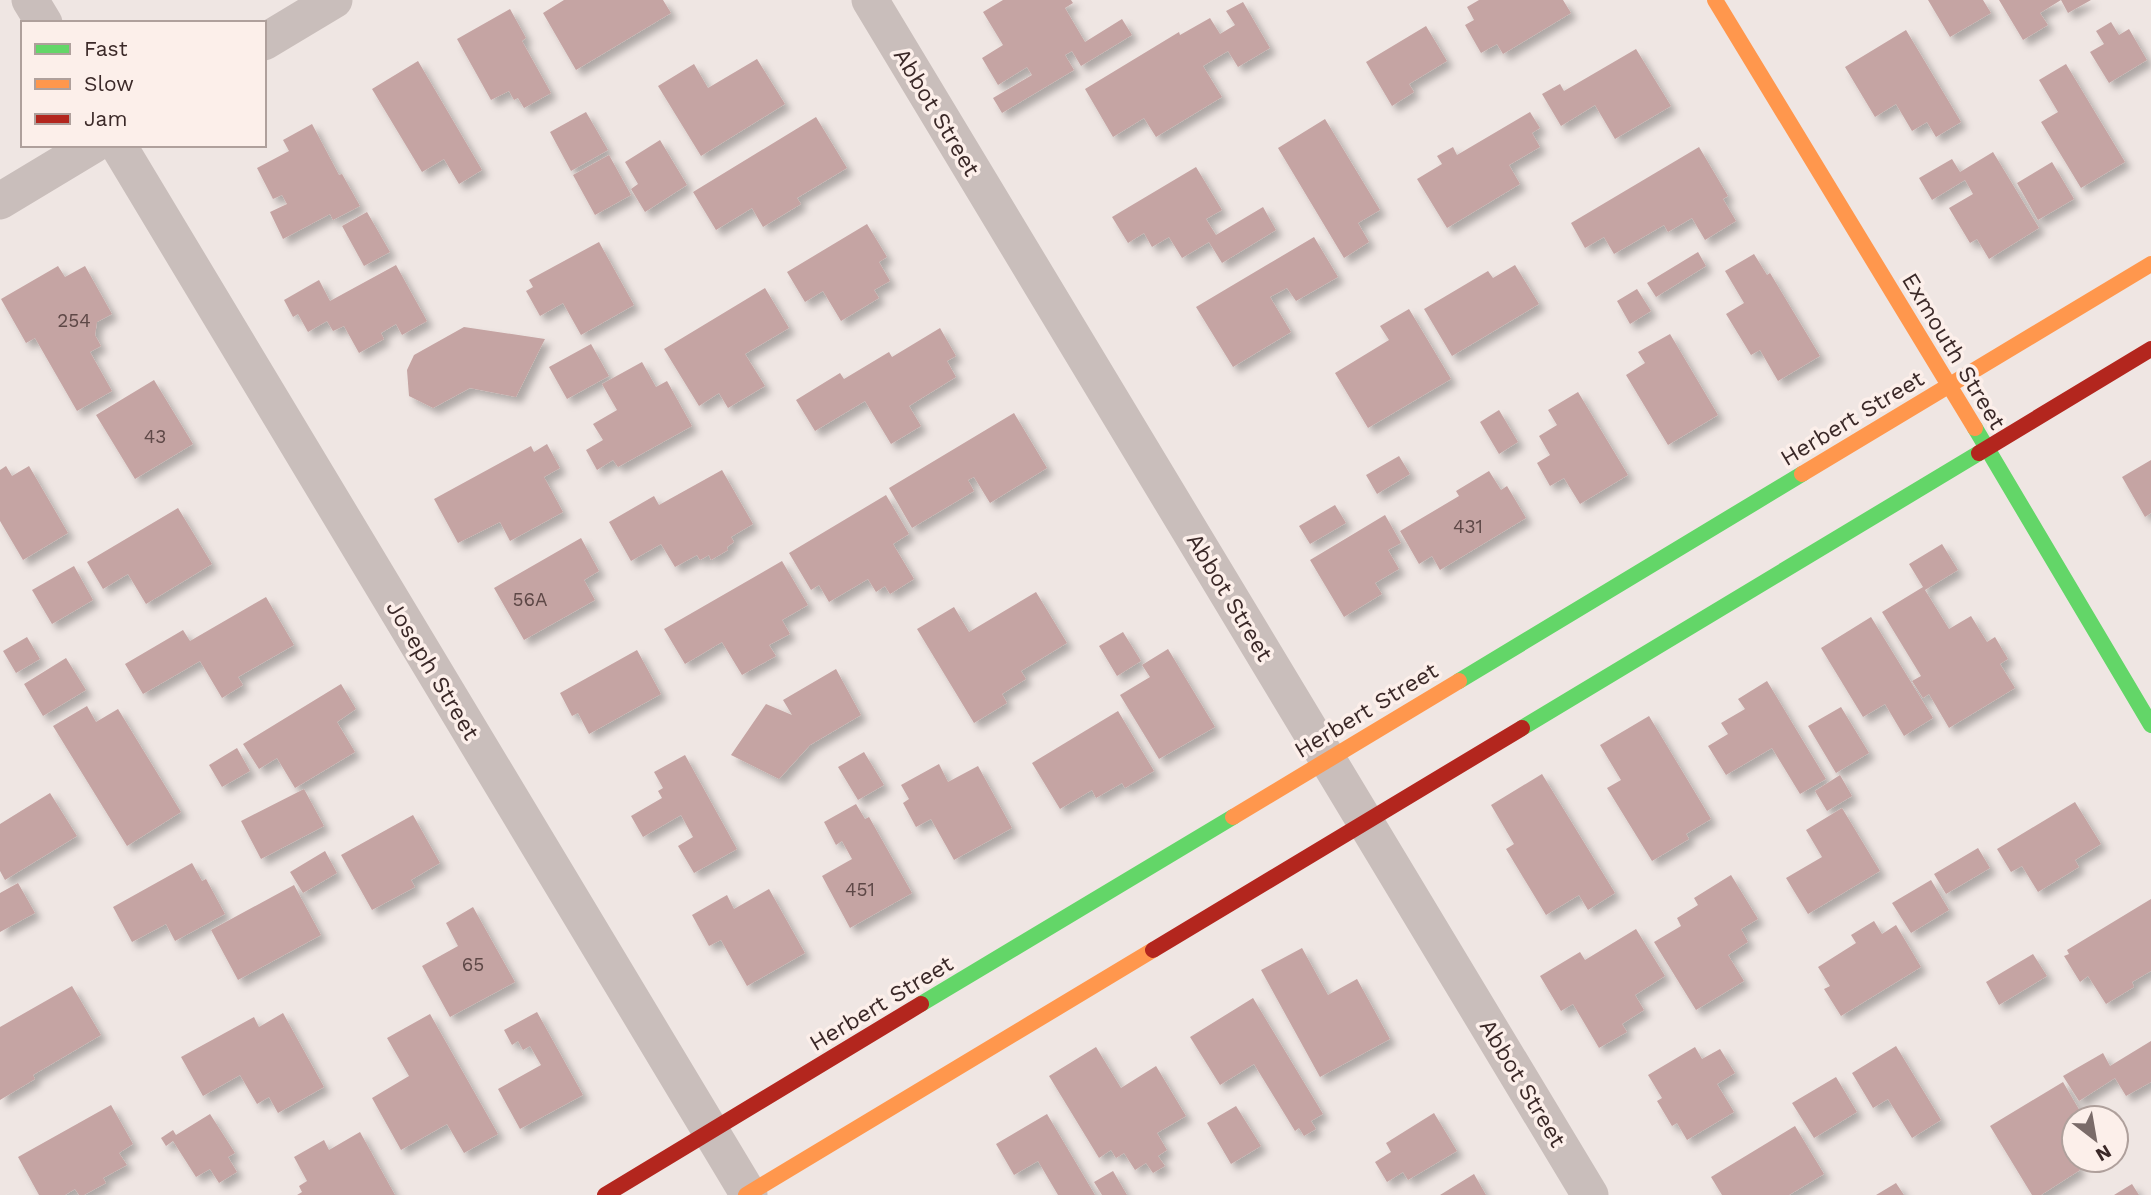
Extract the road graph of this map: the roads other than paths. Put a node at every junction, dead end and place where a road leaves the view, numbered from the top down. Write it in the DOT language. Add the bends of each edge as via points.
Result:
graph roads {
  1 [pos="30,0"];
  2 [pos="334,0"];
  3 [pos="870,0"];
  4 [pos="1715,0"];
  5 [pos="43,21"];
  6 [pos="266,41"];
  7 [pos="90,147"];
  8 [pos="119,147"];
  9 [pos="0,201"];
  10 [pos="2151,264"];
  11 [pos="2151,349"];
  12 [pos="1950,386"];
  13 [pos="1985,449"];
  14 [pos="2151,725"];
  15 [pos="1327,760"];
  16 [pos="1366,823"];
  17 [pos="712,1131"];
  18 [pos="605,1195"];
  19 [pos="748,1195"];
  20 [pos="1590,1195"];
  1 -- 5 [label="street"];
  2 -- 6 [label="street"];
  3 -- 15 [label="street, Abbot Street"];
  4 -- 12 [label="street, Exmouth Street"];
  7 -- 9 [label="street"];
  8 -- 17 [label="street, Joseph Street"];
  10 -- 12 [label="street, Herbert Street"];
  11 -- 13 [label="street"];
  12 -- 13 [label="street, Exmouth Street"];
  12 -- 15 [label="street, Herbert Street"];
  13 -- 14 [label="street, Exmouth Street"];
  13 -- 16 [label="street"];
  15 -- 16 [label="street, Abbot Street"];
  15 -- 17 [label="street, Herbert Street"];
  16 -- 19 [label="street"];
  16 -- 20 [label="street, Abbot Street"];
  17 -- 18 [label="street, Herbert Street"];
  17 -- 19 [label="street, Joseph Street"];
}
